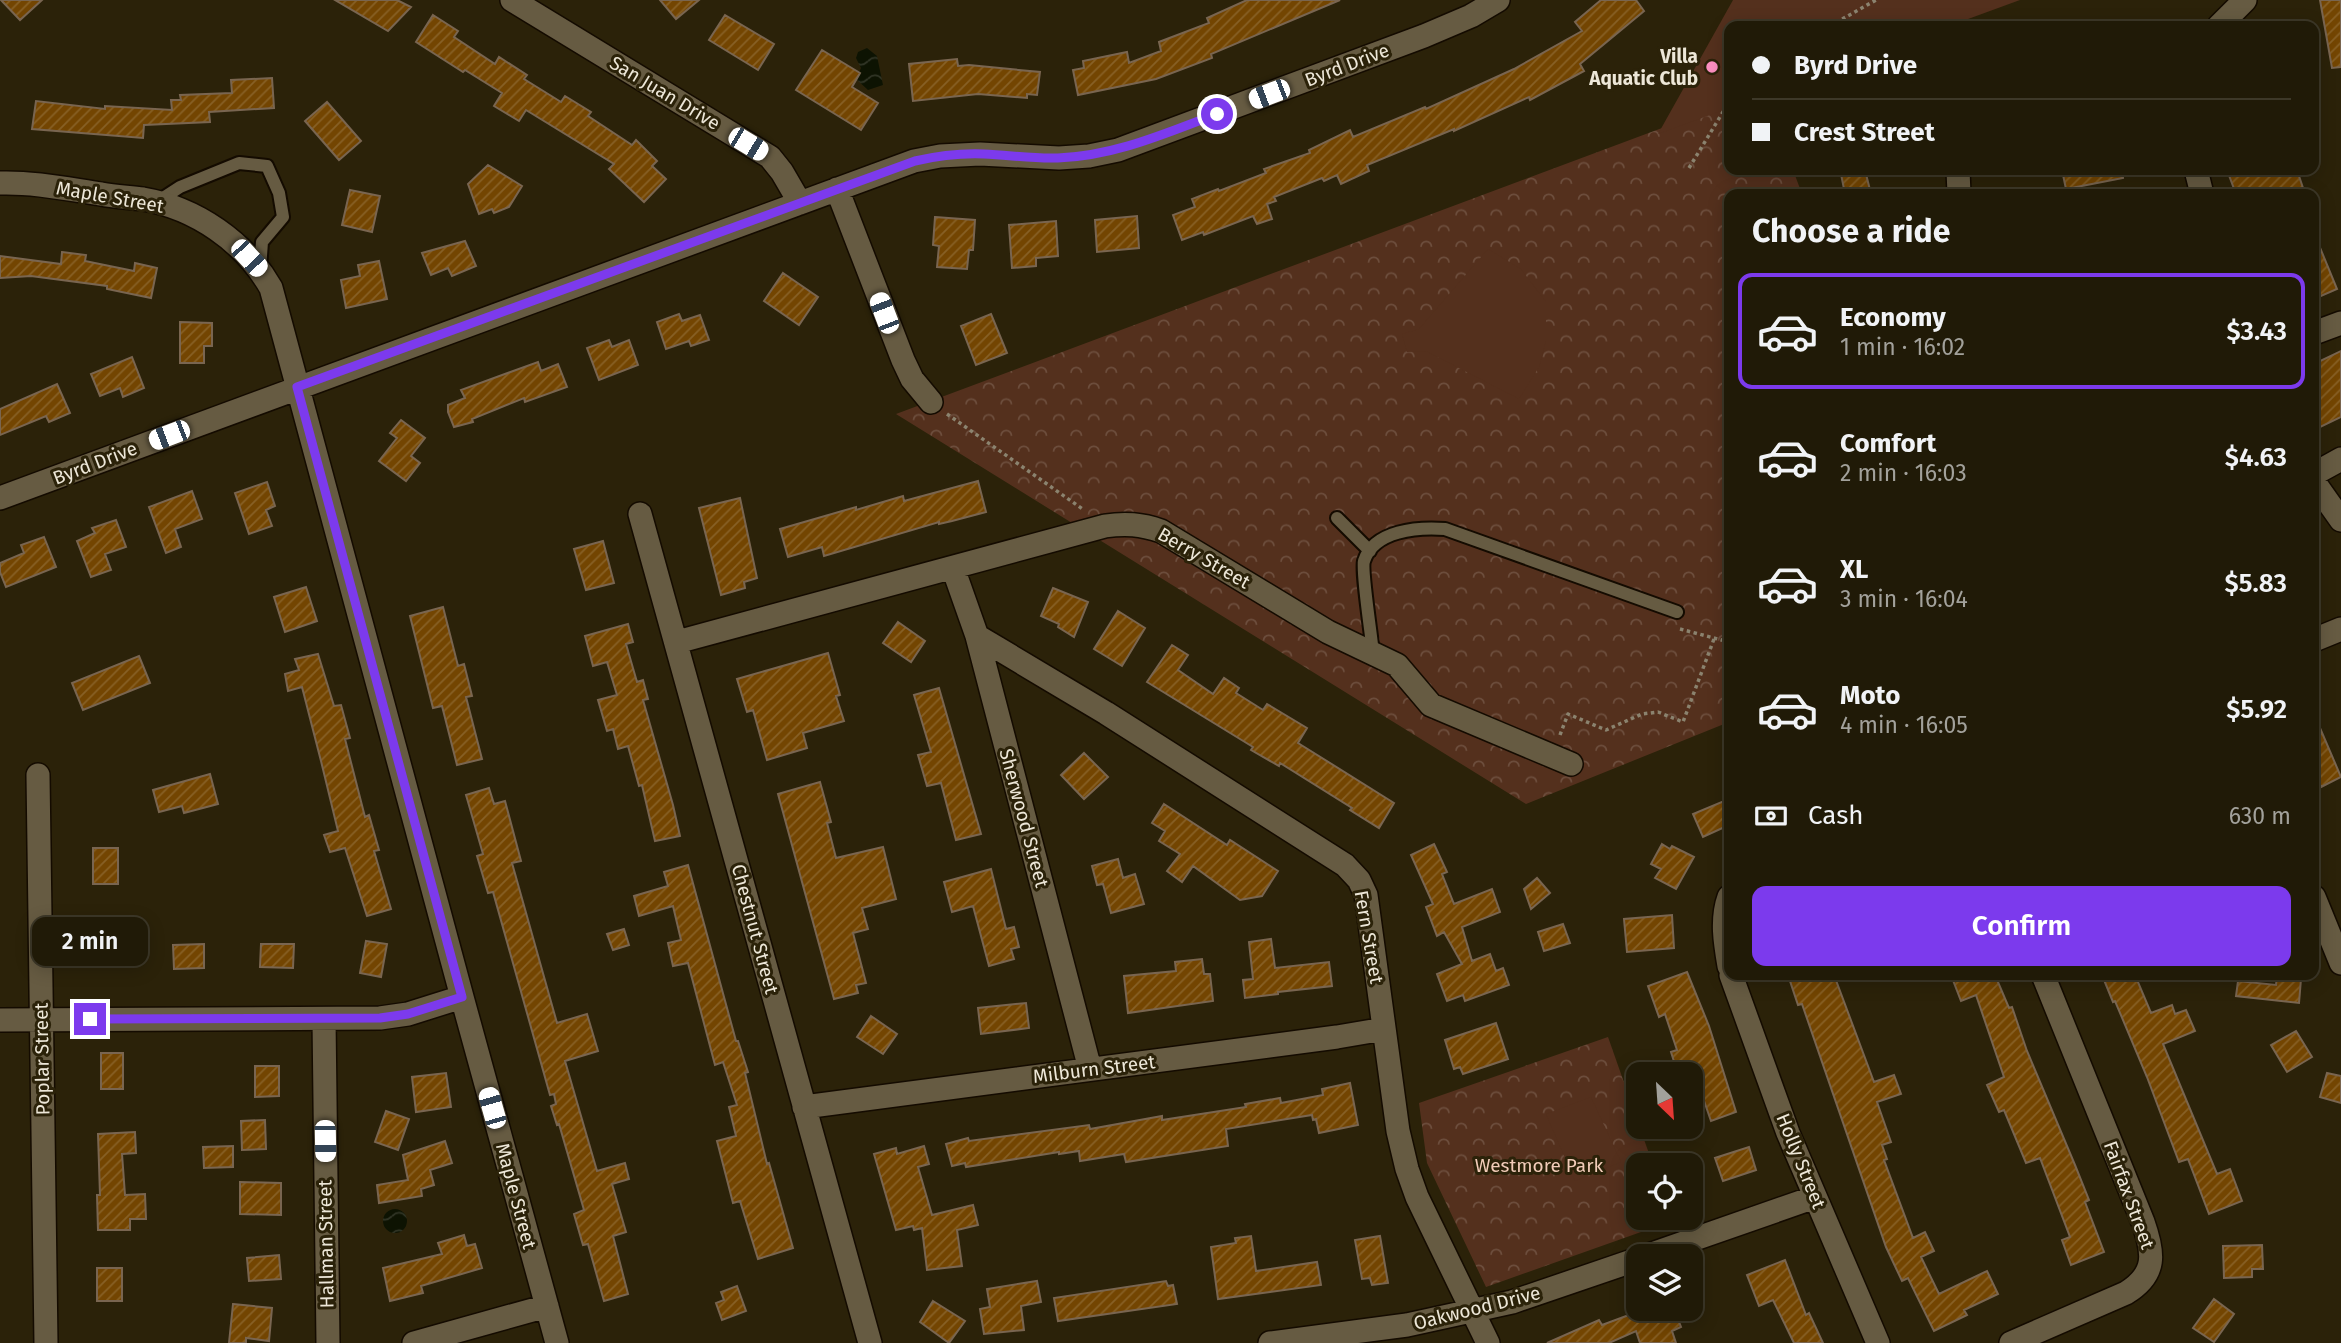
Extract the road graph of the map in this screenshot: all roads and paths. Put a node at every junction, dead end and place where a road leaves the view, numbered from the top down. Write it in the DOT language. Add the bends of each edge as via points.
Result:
graph roads {
  1 [pos="1497,0"];
  2 [pos="1876,0"];
  3 [pos="2245,0"];
  4 [pos="521,2"];
  5 [pos="1839,21"];
  6 [pos="2224,21"];
  7 [pos="1724,110"];
  8 [pos="1689,168"];
  9 [pos="0,183"];
  10 [pos="837,189"];
  11 [pos="156,203"];
  12 [pos="800,203"];
  13 [pos="260,270"];
  14 [pos="2341,323"];
  15 [pos="2319,331"];
  16 [pos="297,387"];
  17 [pos="931,402"];
  18 [pos="2341,459"];
  19 [pos="2319,471"];
  20 [pos="2319,489"];
  21 [pos="0,498"];
  22 [pos="640,514"];
  23 [pos="1336,518"];
  24 [pos="2341,520"];
  25 [pos="1105,526"];
  26 [pos="1370,551"];
  27 [pos="953,568"];
  28 [pos="1677,612"];
  29 [pos="2341,629"];
  30 [pos="977,636"];
  31 [pos="2319,638"];
  32 [pos="1714,639"];
  33 [pos="1724,641"];
  34 [pos="677,642"];
  35 [pos="1373,654"];
  36 [pos="1562,760"];
  37 [pos="38,775"];
  38 [pos="2319,909"];
  39 [pos="2341,963"];
  40 [pos="1733,980"];
  41 [pos="2045,980"];
  42 [pos="462,997"];
  43 [pos="324,1019"];
  44 [pos="0,1020"];
  45 [pos="41,1020"];
  46 [pos="1384,1028"];
  47 [pos="1090,1069"];
  48 [pos="804,1107"];
  49 [pos="1815,1197"];
  50 [pos="1680,1244"];
  51 [pos="1626,1263"];
  52 [pos="547,1306"];
  53 [pos="1473,1311"];
  54 [pos="46,1343"];
  55 [pos="328,1343"];
  56 [pos="414,1343"];
  57 [pos="557,1343"];
  58 [pos="870,1343"];
  59 [pos="1270,1343"];
  60 [pos="1488,1343"];
  61 [pos="1878,1343"];
  62 [pos="2011,1343"];
  1 -- 10 [label="street, Byrd Drive" via="1424,36 1118,150 1059,158 940,156"];
  2 -- 5 [label="path"];
  3 -- 6 [label="street"];
  4 -- 12 [label="street, San Juan Drive" via="770,157"];
  7 -- 8 [label="path"];
  9 -- 11 [label="street, Maple Street" via="44,185"];
  10 -- 12 [label="street, Byrd Drive"];
  10 -- 17 [label="street" via="902,360"];
  11 -- 13 [label="street, Maple Street" via="214,228 239,246"];
  11 -- 13 [label="lane" via="180,187 239,163 267,166 283,217 262,242"];
  12 -- 16 [label="street, Byrd Drive"];
  13 -- 16 [label="street, Maple Street" via="271,288"];
  14 -- 15 [label="street"];
  16 -- 21 [label="street, Byrd Drive"];
  16 -- 42 [label="street, Maple Street"];
  17 -- 25 [label="path"];
  18 -- 19 [label="street"];
  20 -- 24 [label="street"];
  22 -- 34 [label="street, Chestnut Street"];
  23 -- 26 [label="lane"];
  25 -- 27 [label="street, Berry Street"];
  25 -- 35 [label="street, Berry Street" via="1123,523 1160,531"];
  26 -- 28 [label="lane" via="1399,532 1445,528"];
  26 -- 35 [label="lane" via="1363,562"];
  27 -- 30 [label="street, Sherwood Street"];
  27 -- 34 [label="street, Berry Street"];
  28 -- 32 [label="path" via="1675,627"];
  29 -- 31 [label="street"];
  30 -- 46 [label="street, Fern Street" via="1345,864 1366,895"];
  30 -- 47 [label="street, Sherwood Street"];
  32 -- 33 [label="path"];
  32 -- 36 [label="path" via="1683,723 1658,712 1606,730 1568,714"];
  34 -- 48 [label="street, Chestnut Street"];
  35 -- 36 [label="street, Berry Street" via="1397,665 1431,705"];
  37 -- 45 [label="street, Poplar Street"];
  38 -- 39 [label="street"];
  40 -- 49 [label="street, Holly Street"];
  41 -- 62 [label="street, Fairfax Street" via="2143,1222 2152,1247 2151,1263 2136,1287 2126,1293"];
  42 -- 43 [label="street" via="408,1014"];
  42 -- 52 [label="street, Maple Street"];
  43 -- 45 [label="street"];
  43 -- 55 [label="street, Hallman Street"];
  44 -- 45 [label="street"];
  45 -- 54 [label="street, Poplar Street"];
  46 -- 47 [label="street, Milburn Street"];
  46 -- 53 [label="street, Fern Street" via="1407,1169"];
  47 -- 48 [label="street, Milburn Street"];
  48 -- 58 [label="street, Chestnut Street"];
  49 -- 50 [label="street"];
  49 -- 61 [label="street, Holly Street"];
  51 -- 53 [label="street, Oakwood Drive"];
  52 -- 56 [label="street"];
  52 -- 57 [label="street, Maple Street"];
  53 -- 59 [label="street, Oakwood Drive" via="1407,1325"];
  53 -- 60 [label="street, Fern Street"];
}
